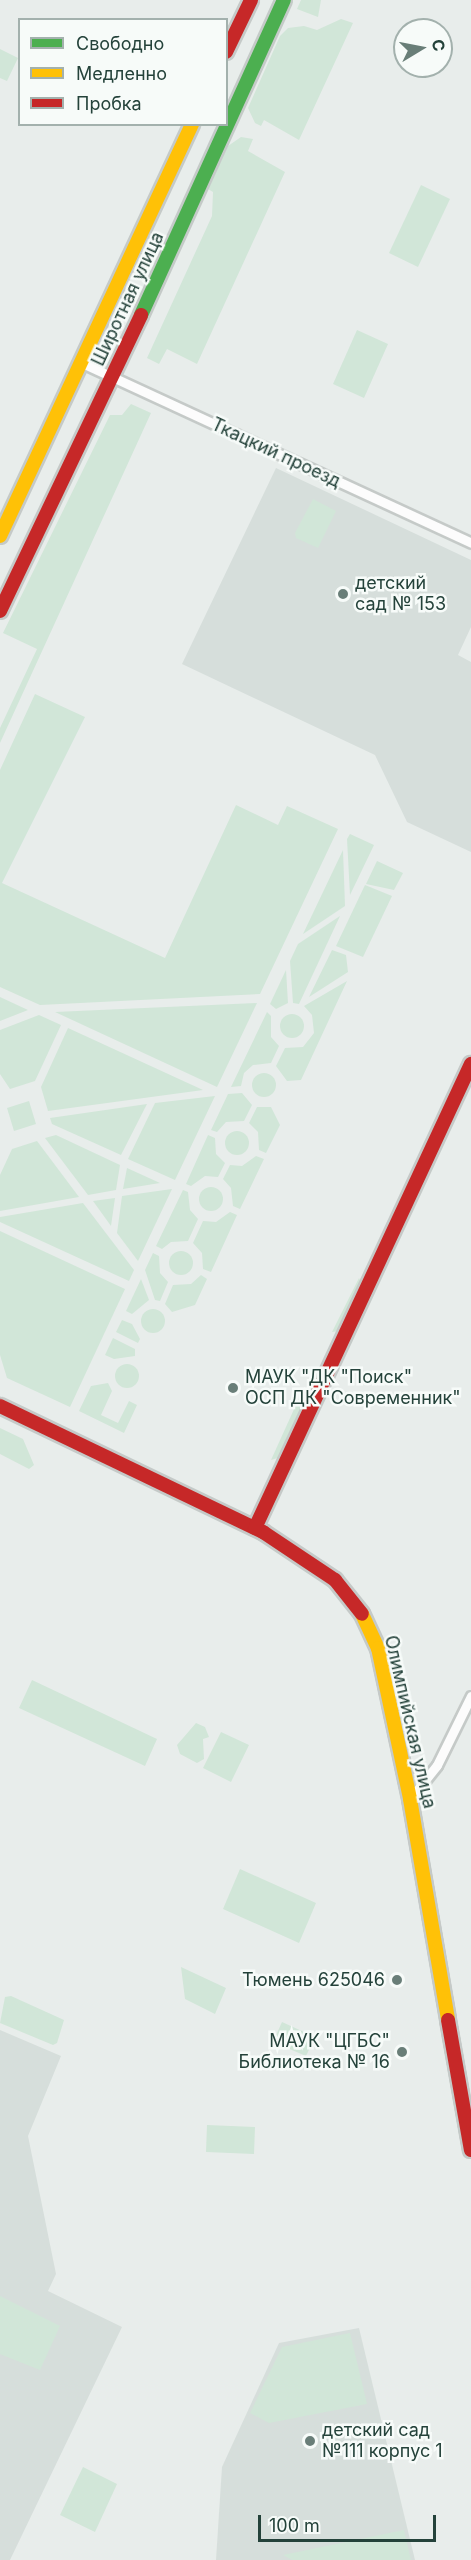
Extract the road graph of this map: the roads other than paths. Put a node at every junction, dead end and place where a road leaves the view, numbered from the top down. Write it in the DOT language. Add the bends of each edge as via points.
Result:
graph roads {
  1 [pos="251,0"];
  2 [pos="284,0"];
  3 [pos="228,48"];
  4 [pos="228,122"];
  5 [pos="191,126"];
  6 [pos="226,126"];
  7 [pos="80,362"];
  8 [pos="112,376"];
  9 [pos="0,536"];
  10 [pos="471,543"];
  11 [pos="0,611"];
  12 [pos="471,1064"];
  13 [pos="0,1406"];
  14 [pos="255,1528"];
  15 [pos="471,1696"];
  16 [pos="410,1799"];
  17 [pos="471,2150"];
  1 -- 3 [label="street"];
  2 -- 4 [label="street, Широтная улица"];
  5 -- 7 [label="street, Широтная улица"];
  6 -- 8 [label="street, Широтная улица"];
  7 -- 8 [label="street, Ткацкий проезд"];
  7 -- 9 [label="street, Широтная улица"];
  8 -- 10 [label="street, Ткацкий проезд"];
  8 -- 11 [label="street, Широтная улица"];
  12 -- 14 [label="street"];
  13 -- 14 [label="street, Олимпийская улица"];
  14 -- 16 [label="street, Олимпийская улица" via="334,1580 362,1612 378,1648"];
  15 -- 16 [label="street" via="437,1765"];
  16 -- 17 [label="street, Олимпийская улица"];
}
